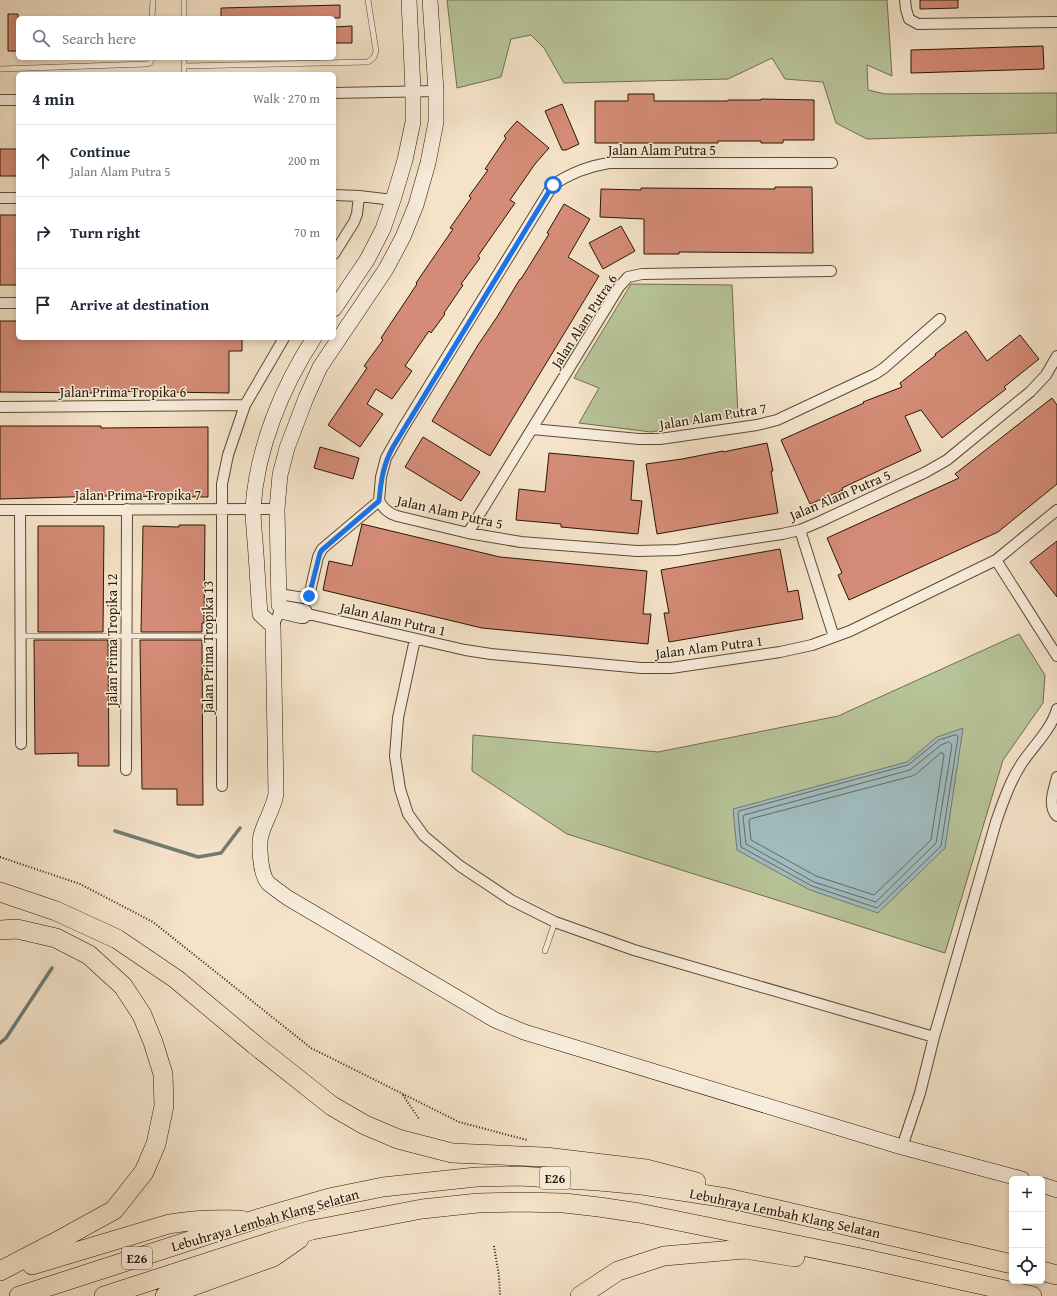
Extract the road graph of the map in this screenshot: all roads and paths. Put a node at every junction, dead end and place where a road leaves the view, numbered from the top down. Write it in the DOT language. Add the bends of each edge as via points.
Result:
graph roads {
  1 [pos="152,0"];
  2 [pos="184,0"];
  3 [pos="368,0"];
  4 [pos="409,0"];
  5 [pos="430,0"];
  6 [pos="905,4"];
  7 [pos="152,16"];
  8 [pos="184,16"];
  9 [pos="1057,22"];
  10 [pos="151,60"];
  11 [pos="184,60"];
  12 [pos="184,66"];
  13 [pos="0,69"];
  14 [pos="184,72"];
  15 [pos="413,91"];
  16 [pos="436,91"];
  17 [pos="336,93"];
  18 [pos="0,100"];
  19 [pos="16,100"];
  20 [pos="832,163"];
  21 [pos="336,194"];
  22 [pos="359,196"];
  23 [pos="0,198"];
  24 [pos="16,198"];
  25 [pos="388,200"];
  26 [pos="336,251"];
  27 [pos="831,271"];
  28 [pos="0,303"];
  29 [pos="16,303"];
  30 [pos="336,306"];
  31 [pos="940,319"];
  32 [pos="283,340"];
  33 [pos="313,340"];
  34 [pos="1057,356"];
  35 [pos="245,405"];
  36 [pos="0,407"];
  37 [pos="532,429"];
  38 [pos="379,501"];
  39 [pos="253,508"];
  40 [pos="127,509"];
  41 [pos="222,509"];
  42 [pos="276,509"];
  43 [pos="0,510"];
  44 [pos="20,510"];
  45 [pos="1057,510"];
  46 [pos="800,530"];
  47 [pos="468,533"];
  48 [pos="996,560"];
  49 [pos="277,609"];
  50 [pos="20,636"];
  51 [pos="126,636"];
  52 [pos="223,636"];
  53 [pos="834,637"];
  54 [pos="415,639"];
  55 [pos="1057,656"];
  56 [pos="1057,709"];
  57 [pos="21,744"];
  58 [pos="126,770"];
  59 [pos="1057,777"];
  60 [pos="222,786"];
  61 [pos="1057,816"];
  62 [pos="0,857"];
  63 [pos="0,892"];
  64 [pos="555,922"];
  65 [pos="0,930"];
  66 [pos="545,950"];
  67 [pos="934,1037"];
  68 [pos="402,1094"];
  69 [pos="419,1119"];
  70 [pos="530,1141"];
  71 [pos="902,1147"];
  72 [pos="1011,1176"];
  73 [pos="1045,1186"];
  74 [pos="1057,1190"];
  75 [pos="728,1198"];
  76 [pos="254,1220"];
  77 [pos="312,1230"];
  78 [pos="494,1246"];
  79 [pos="866,1259"];
  80 [pos="1009,1263"];
  81 [pos="0,1271"];
  82 [pos="1045,1272"];
  83 [pos="0,1274"];
  84 [pos="1057,1275"];
  85 [pos="19,1296"];
  86 [pos="104,1296"];
  87 [pos="165,1296"];
  88 [pos="500,1296"];
  89 [pos="580,1296"];
  90 [pos="1032,1296"];
  1 -- 7 [label="lane"];
  2 -- 8 [label="lane"];
  3 -- 12 [label="lane" via="376,51 368,62"];
  4 -- 15 [label="street"];
  5 -- 16 [label="street"];
  6 -- 9 [label="street" via="909,19 918,24"];
  10 -- 13 [label="lane" via="147,64"];
  11 -- 12 [label="lane"];
  12 -- 14 [label="lane"];
  15 -- 16 [label="street"];
  15 -- 17 [label="street"];
  15 -- 25 [label="street" via="413,122 405,160"];
  16 -- 42 [label="street" via="436,122 416,205 386,269 320,367 287,448 280,475"];
  18 -- 19 [label="street"];
  20 -- 38 [label="street, Jalan Alam Putra 5" via="609,163 592,166 553,185 386,458"];
  21 -- 22 [label="street"];
  22 -- 25 [label="street"];
  22 -- 26 [label="street" via="354,222"];
  23 -- 24 [label="street"];
  25 -- 30 [label="street" via="383,229 367,260"];
  27 -- 37 [label="street, Jalan Alam Putra 6" via="642,274 628,277 619,287"];
  28 -- 29 [label="street"];
  31 -- 37 [label="street, Jalan Alam Putra 7" via="875,374 777,420 660,439"];
  32 -- 35 [label="street, Jalan Prima Tropika 13"];
  33 -- 39 [label="street" via="286,388 266,441"];
  34 -- 46 [label="street, Jalan Alam Putra 5" via="1046,375 1030,392 947,460 912,479"];
  35 -- 36 [label="street, Jalan Prima Tropika 6"];
  35 -- 41 [label="street, Jalan Prima Tropika 13" via="228,455 222,484"];
  37 -- 47 [label="street, Jalan Alam Putra 6"];
  38 -- 47 [label="street, Jalan Alam Putra 5" via="390,514"];
  38 -- 49 [label="street" via="322,550 309,596"];
  39 -- 41 [label="street, Jalan Prima Tropika 7"];
  39 -- 42 [label="street, Jalan Prima Tropika 7"];
  39 -- 49 [label="street" via="260,614"];
  40 -- 41 [label="street, Jalan Prima Tropika 7"];
  40 -- 44 [label="street, Jalan Prima Tropika 7"];
  40 -- 51 [label="street, Jalan Prima Tropika 12"];
  41 -- 52 [label="street, Jalan Prima Tropika 13"];
  42 -- 49 [label="street"];
  43 -- 44 [label="street, Jalan Prima Tropika 7"];
  44 -- 50 [label="street"];
  45 -- 48 [label="street, Jalan Alam Putra 1"];
  46 -- 47 [label="street, Jalan Alam Putra 5" via="678,550 637,551 521,542"];
  46 -- 53 [label="street"];
  48 -- 53 [label="street, Jalan Alam Putra 1"];
  48 -- 55 [label="street"];
  49 -- 54 [label="street, Jalan Alam Putra 1" via="306,610 308,614"];
  49 -- 71 [label="street" via="276,794 259,842 267,882 294,902 495,1020 524,1032"];
  50 -- 51 [label="lane"];
  50 -- 57 [label="street"];
  51 -- 52 [label="lane"];
  51 -- 58 [label="street, Jalan Prima Tropika 12"];
  52 -- 60 [label="street, Jalan Prima Tropika 13"];
  53 -- 54 [label="street, Jalan Alam Putra 1" via="780,652 671,668 641,668 491,654"];
  54 -- 64 [label="street" via="398,718 395,756 400,789 408,814 424,836 460,866 511,900"];
  56 -- 67 [label="street" via="1052,722 1022,764 1005,796"];
  59 -- 61 [label="street" via="1052,805"];
  62 -- 68 [label="path" via="80,884 153,922 310,1048"];
  63 -- 75 [label="highway" via="56,911 117,939 176,978 332,1106 365,1125 398,1139 452,1153 545,1157 646,1169 699,1183"];
  64 -- 66 [label="lane"];
  64 -- 67 [label="street" via="634,950"];
  65 -- 81 [label="highway" via="17,929 56,938 89,955 123,986 142,1014 153,1042 163,1074 164,1106 156,1144 144,1172 114,1210"];
  67 -- 71 [label="street" via="920,1093"];
  68 -- 69 [label="path"];
  68 -- 70 [label="path" via="459,1122"];
  71 -- 72 [label="street"];
  73 -- 74 [label="street"];
  75 -- 76 [label="highway, Lebuhraya Lembah Klang Selatan / E26" via="599,1181 519,1176 476,1177 383,1187 330,1198"];
  75 -- 80 [label="highway, Lebuhraya Lembah Klang Selatan / E26"];
  76 -- 83 [label="highway" via="192,1220 169,1224"];
  76 -- 85 [label="highway, Lebuhraya Lembah Klang Selatan / E26"];
  77 -- 79 [label="highway, Lebuhraya Lembah Klang Selatan / E26" via="422,1209 492,1203 564,1203 639,1213"];
  77 -- 86 [label="highway, Lebuhraya Lembah Klang Selatan / E26"];
  77 -- 87 [label="highway" via="272,1257"];
  78 -- 88 [label="path"];
  79 -- 89 [label="highway" via="822,1261 746,1248 664,1256 618,1271"];
  79 -- 90 [label="highway, Lebuhraya Lembah Klang Selatan / E26"];
  82 -- 84 [label="highway"];
}
